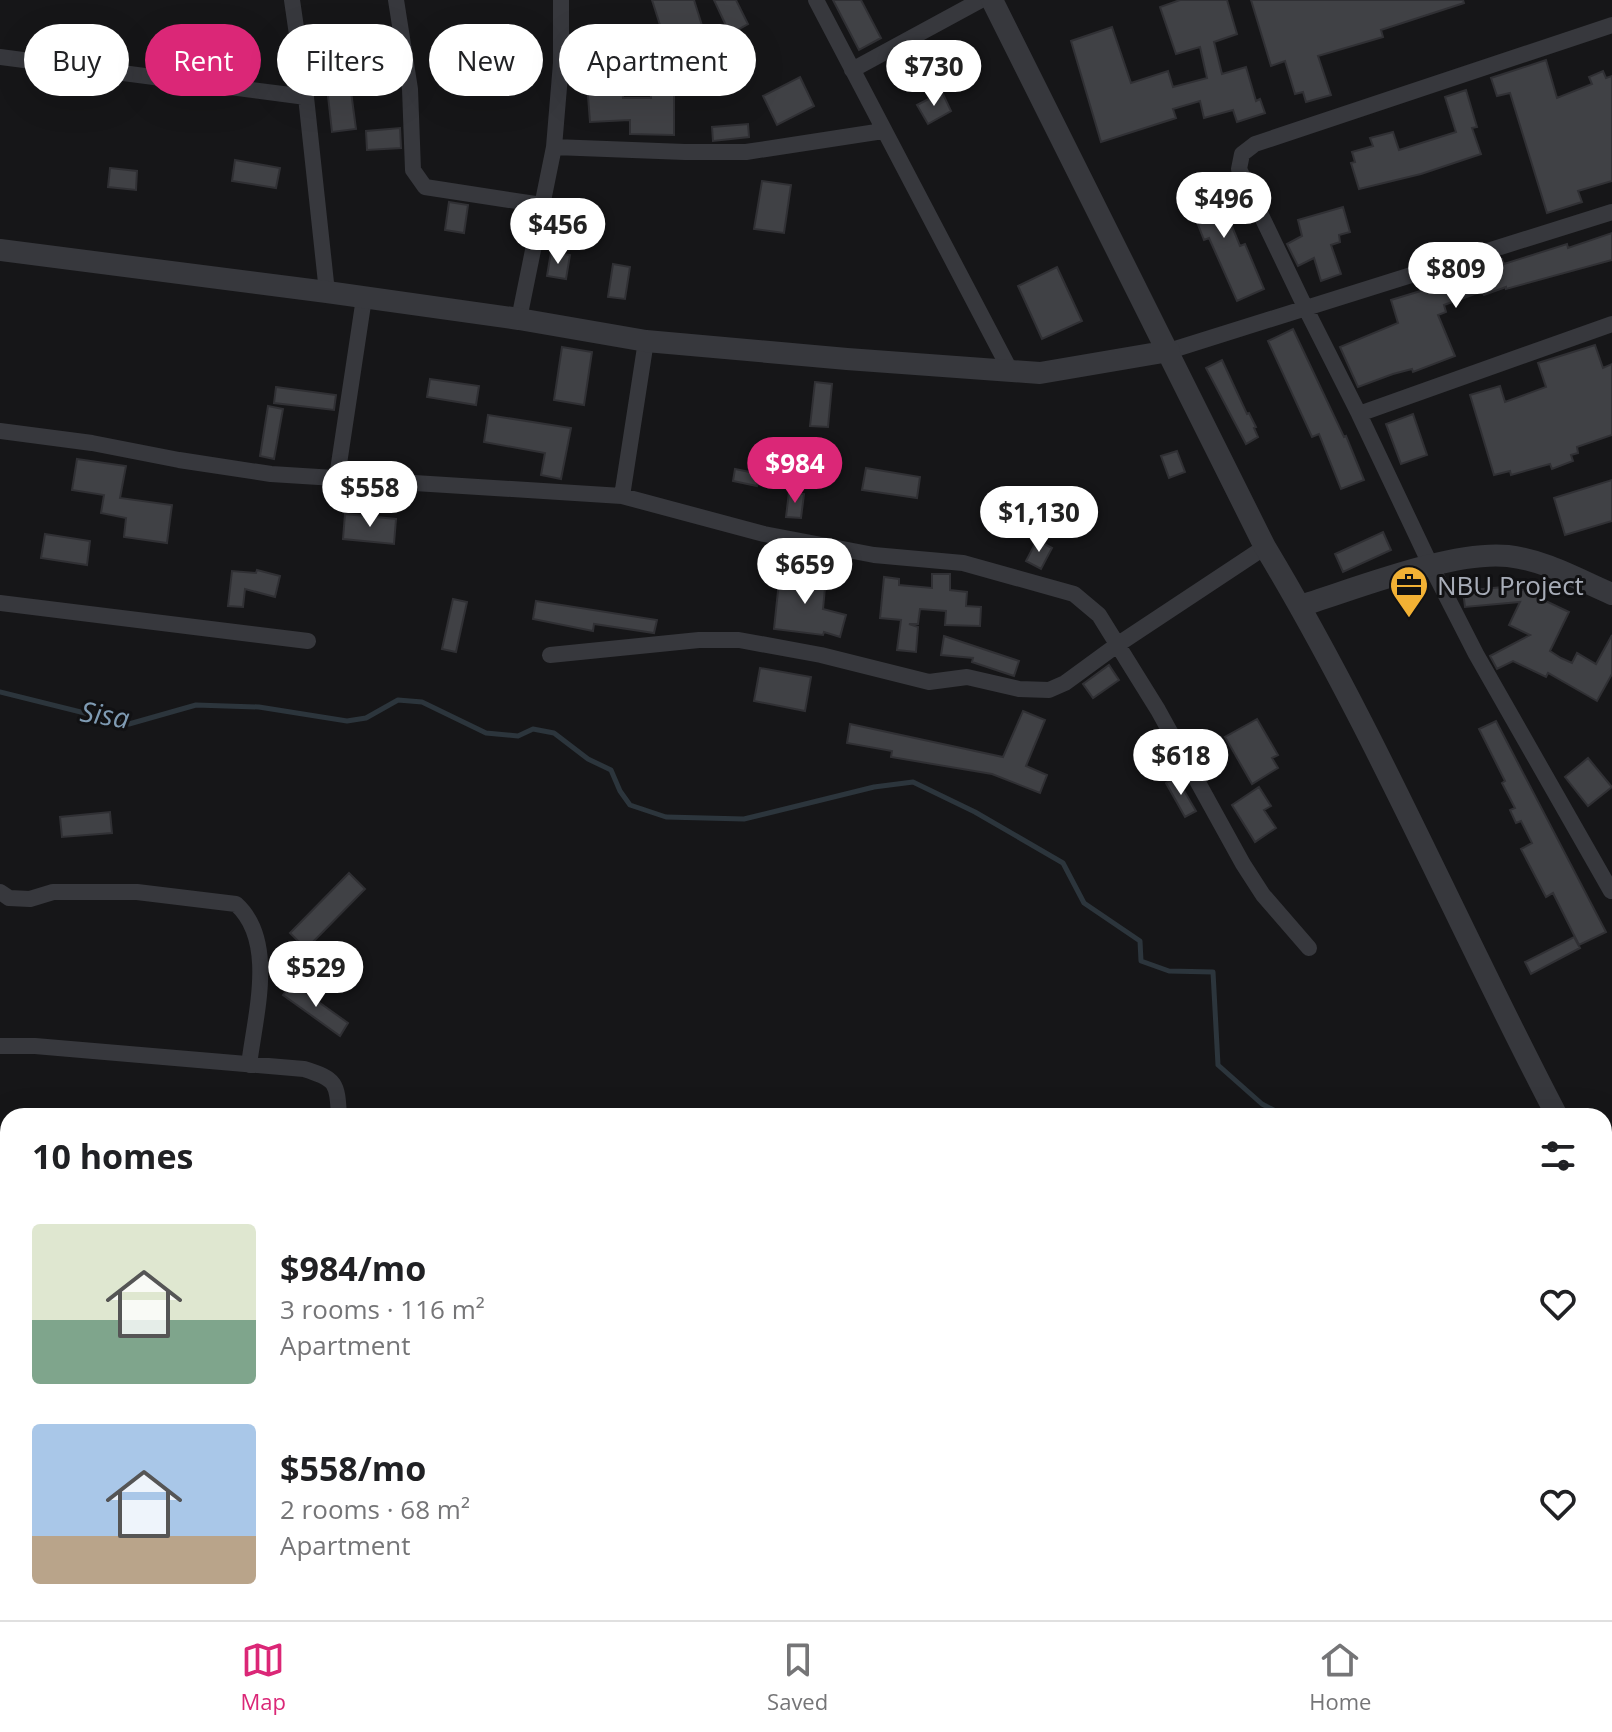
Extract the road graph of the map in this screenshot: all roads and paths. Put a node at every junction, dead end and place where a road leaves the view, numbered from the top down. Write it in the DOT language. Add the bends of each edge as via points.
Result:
graph roads {
  1 [pos="292,0"];
  2 [pos="396,0"];
  3 [pos="561,0"];
  4 [pos="816,0"];
  5 [pos="981,0"];
  6 [pos="992,0"];
  7 [pos="1612,25"];
  8 [pos="0,57"];
  9 [pos="852,70"];
  10 [pos="306,97"];
  11 [pos="883,131"];
  12 [pos="554,147"];
  13 [pos="542,205"];
  14 [pos="1612,212"];
  15 [pos="0,250"];
  16 [pos="327,292"];
  17 [pos="364,298"];
  18 [pos="1306,309"];
  19 [pos="519,319"];
  20 [pos="1612,324"];
  21 [pos="646,341"];
  22 [pos="1169,351"];
  23 [pos="1011,372"];
  24 [pos="1359,414"];
  25 [pos="0,431"];
  26 [pos="337,477"];
  27 [pos="622,496"];
  28 [pos="1265,547"];
  29 [pos="1431,566"];
  30 [pos="1612,594"];
  31 [pos="0,603"];
  32 [pos="1300,606"];
  33 [pos="308,641"];
  34 [pos="1117,645"];
  35 [pos="550,655"];
  36 [pos="1611,891"];
  37 [pos="0,892"];
  38 [pos="1309,948"];
  39 [pos="0,1046"];
  40 [pos="249,1065"];
  41 [pos="338,1108"];
  42 [pos="1553,1108"];
  1 -- 10 [label="street"];
  2 -- 13 [label="street" via="410,89 413,170 419,182"];
  3 -- 12 [label="street"];
  4 -- 9 [label="street"];
  5 -- 9 [label="street"];
  6 -- 22 [label="street"];
  7 -- 18 [label="street" via="1255,144 1242,154 1239,169"];
  8 -- 10 [label="street"];
  9 -- 11 [label="street"];
  10 -- 16 [label="street"];
  11 -- 12 [label="street" via="746,152"];
  11 -- 23 [label="street"];
  12 -- 13 [label="street"];
  13 -- 19 [label="street"];
  14 -- 18 [label="street"];
  15 -- 16 [label="street"];
  16 -- 17 [label="street"];
  17 -- 19 [label="street"];
  17 -- 26 [label="street"];
  18 -- 22 [label="street"];
  18 -- 24 [label="street"];
  19 -- 21 [label="street"];
  20 -- 24 [label="street"];
  21 -- 23 [label="street"];
  21 -- 27 [label="street"];
  22 -- 23 [label="street" via="1040,373"];
  22 -- 28 [label="street"];
  24 -- 29 [label="street"];
  25 -- 26 [label="street" via="271,474"];
  26 -- 27 [label="street"];
  27 -- 34 [label="street" via="764,534 874,555 963,563 1074,594 1099,615"];
  28 -- 32 [label="street"];
  28 -- 34 [label="street"];
  29 -- 30 [label="street" via="1482,555 1509,556 1539,562"];
  29 -- 32 [label="street"];
  29 -- 36 [label="street"];
  31 -- 33 [label="street"];
  32 -- 42 [label="street"];
  34 -- 35 [label="street" via="1049,690 967,677 929,682 739,640"];
  34 -- 38 [label="street" via="1243,864"];
  37 -- 40 [label="street" via="30,899 53,892 137,892 236,904 257,935 262,959"];
  39 -- 40 [label="street"];
  40 -- 41 [label="street" via="326,1076 337,1089"];
}
